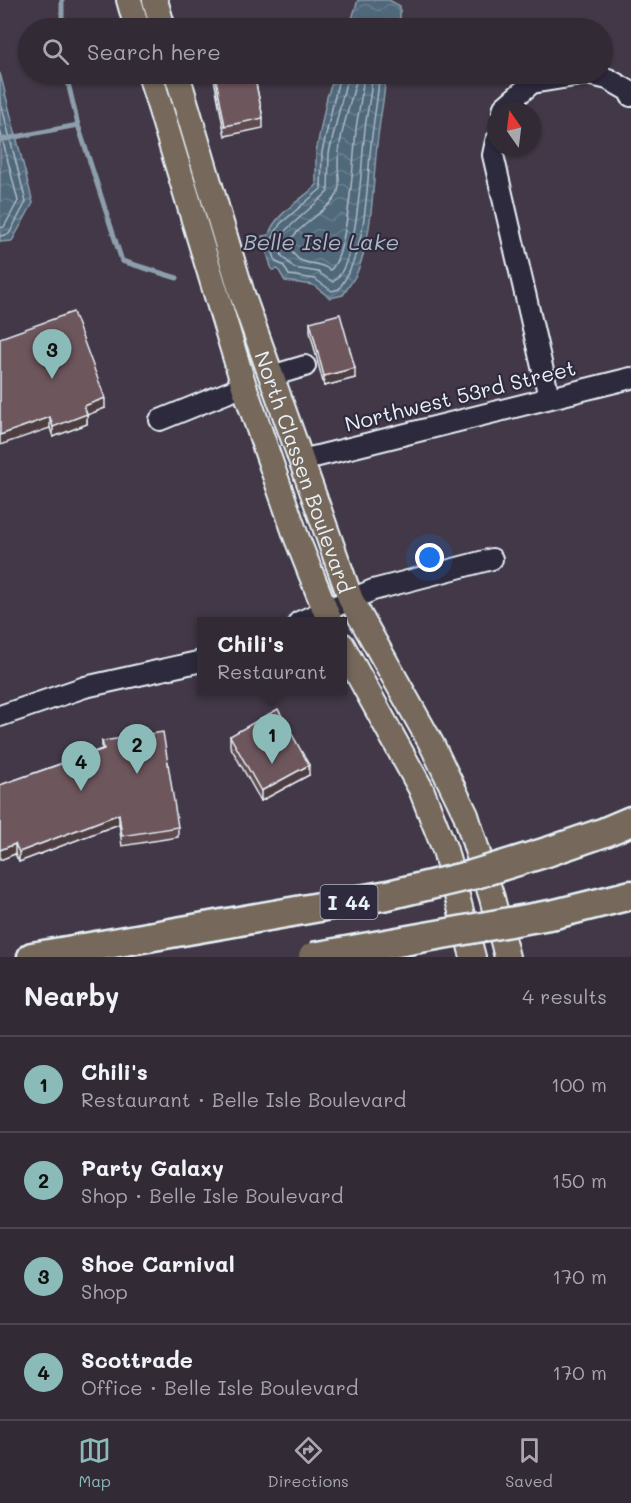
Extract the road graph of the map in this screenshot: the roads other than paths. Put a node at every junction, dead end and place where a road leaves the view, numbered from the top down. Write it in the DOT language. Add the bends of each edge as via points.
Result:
graph roads {
  1 [pos="155,0"];
  2 [pos="129,2"];
  3 [pos="134,18"];
  4 [pos="160,18"];
  5 [pos="613,82"];
  6 [pos="153,84"];
  7 [pos="180,84"];
  8 [pos="531,84"];
  9 [pos="631,96"];
  10 [pos="510,102"];
  11 [pos="493,156"];
  12 [pos="305,366"];
  13 [pos="271,376"];
  14 [pos="631,378"];
  15 [pos="244,386"];
  16 [pos="549,397"];
  17 [pos="160,420"];
  18 [pos="302,460"];
  19 [pos="492,559"];
  20 [pos="351,600"];
  21 [pos="327,616"];
  22 [pos="347,654"];
  23 [pos="197,663"];
  24 [pos="0,716"];
  25 [pos="631,821"];
  26 [pos="631,895"];
  27 [pos="32,957"];
  28 [pos="313,957"];
  29 [pos="473,957"];
  30 [pos="507,957"];
  1 -- 4 [label="main road"];
  2 -- 3 [label="main road"];
  5 -- 9 [label="street"];
  6 -- 15 [label="main road, North Classen Boulevard"];
  7 -- 13 [label="main road, North Classen Boulevard" via="242,294"];
  8 -- 10 [label="street"];
  11 -- 16 [label="street"];
  12 -- 13 [label="street"];
  13 -- 15 [label="main road"];
  13 -- 18 [label="main road, North Classen Boulevard"];
  14 -- 16 [label="street, Northwest 53rd Street"];
  15 -- 17 [label="street"];
  15 -- 21 [label="main road, North Classen Boulevard"];
  16 -- 18 [label="street, Northwest 53rd Street"];
  18 -- 20 [label="main road, North Classen Boulevard"];
  19 -- 20 [label="street" via="373,590"];
  20 -- 21 [label="street"];
  20 -- 30 [label="main road, North Classen Boulevard" via="432,745 466,815"];
  22 -- 29 [label="main road" via="421,789 446,850"];
  23 -- 24 [label="street" via="85,687"];
  25 -- 27 [label="highway, I 44, bridge" via="472,875 388,895"];
  26 -- 28 [label="highway, I 44, bridge" via="555,914"];
}
